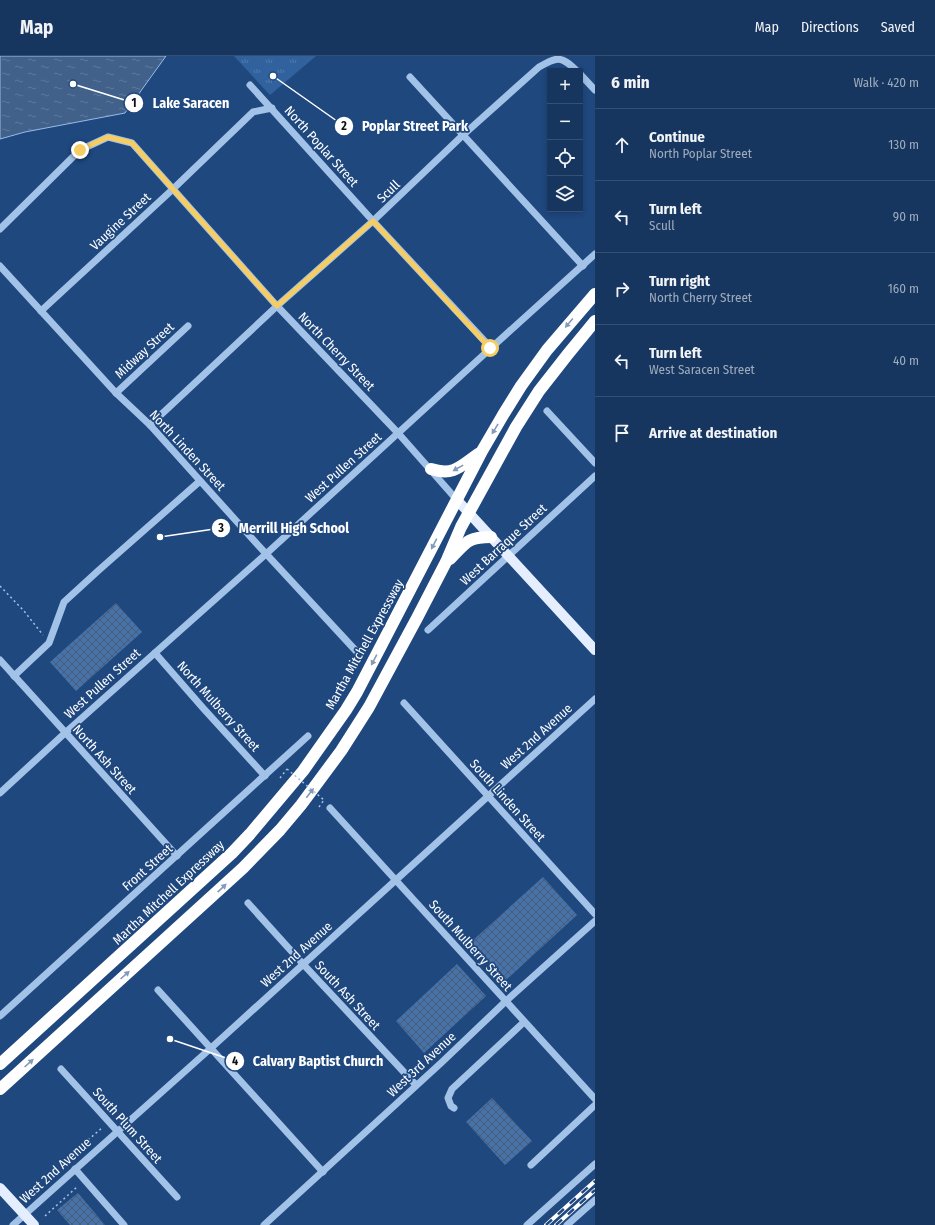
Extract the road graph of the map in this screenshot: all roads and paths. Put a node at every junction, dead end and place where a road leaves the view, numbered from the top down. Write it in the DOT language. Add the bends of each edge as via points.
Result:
graph roads {
  1 [pos="574,68"];
  2 [pos="410,77"];
  3 [pos="583,77"];
  4 [pos="250,85"];
  5 [pos="595,90"];
  6 [pos="272,108"];
  7 [pos="462,136"];
  8 [pos="173,189"];
  9 [pos="373,221"];
  10 [pos="0,228"];
  11 [pos="595,254"];
  12 [pos="0,266"];
  13 [pos="583,266"];
  14 [pos="595,294"];
  15 [pos="277,306"];
  16 [pos="41,311"];
  17 [pos="595,321"];
  18 [pos="188,326"];
  19 [pos="490,348"];
  20 [pos="116,393"];
  21 [pos="547,411"];
  22 [pos="150,425"];
  23 [pos="398,433"];
  24 [pos="482,451"];
  25 [pos="595,463"];
  26 [pos="431,469"];
  27 [pos="595,476"];
  28 [pos="200,481"];
  29 [pos="457,500"];
  30 [pos="468,513"];
  31 [pos="491,537"];
  32 [pos="266,554"];
  33 [pos="509,556"];
  34 [pos="446,562"];
  35 [pos="0,586"];
  36 [pos="428,630"];
  37 [pos="49,643"];
  38 [pos="595,650"];
  39 [pos="357,652"];
  40 [pos="155,653"];
  41 [pos="0,660"];
  42 [pos="14,676"];
  43 [pos="595,699"];
  44 [pos="404,703"];
  45 [pos="65,733"];
  46 [pos="308,736"];
  47 [pos="265,776"];
  48 [pos="280,778"];
  49 [pos="0,793"];
  50 [pos="488,796"];
  51 [pos="319,807"];
  52 [pos="330,808"];
  53 [pos="177,856"];
  54 [pos="396,880"];
  55 [pos="248,903"];
  56 [pos="595,914"];
  57 [pos="595,921"];
  58 [pos="303,964"];
  59 [pos="158,990"];
  60 [pos="506,1001"];
  61 [pos="0,1016"];
  62 [pos="524,1022"];
  63 [pos="211,1048"];
  64 [pos="0,1064"];
  65 [pos="61,1069"];
  66 [pos="416,1085"];
  67 [pos="0,1089"];
  68 [pos="595,1099"];
  69 [pos="595,1105"];
  70 [pos="454,1108"];
  71 [pos="104,1126"];
  72 [pos="117,1131"];
  73 [pos="73,1153"];
  74 [pos="595,1164"];
  75 [pos="531,1165"];
  76 [pos="74,1169"];
  77 [pos="322,1172"];
  78 [pos="80,1184"];
  79 [pos="0,1188"];
  80 [pos="177,1197"];
  81 [pos="595,1200"];
  82 [pos="24,1214"];
  83 [pos="45,1216"];
  84 [pos="13,1225"];
  85 [pos="34,1225"];
  86 [pos="124,1225"];
  87 [pos="264,1225"];
  88 [pos="527,1225"];
  89 [pos="567,1225"];
  1 -- 7 [label="street, Scull" via="567,60 561,58 538,67"];
  2 -- 7 [label="street"];
  3 -- 5 [label="street"];
  4 -- 6 [label="street, North Poplar Street"];
  6 -- 8 [label="street, Vaugine Street" via="253,112"];
  6 -- 9 [label="street, North Poplar Street"];
  7 -- 9 [label="street, Scull"];
  7 -- 13 [label="street"];
  8 -- 10 [label="street, North Cherry Street" via="132,143 108,137 80,150"];
  8 -- 15 [label="street, North Cherry Street"];
  8 -- 16 [label="street, Vaugine Street"];
  9 -- 15 [label="street, Scull"];
  9 -- 19 [label="street, North Poplar Street"];
  11 -- 13 [label="street, West Pullen Street"];
  12 -- 16 [label="street, North Linden Street"];
  13 -- 19 [label="street, West Pullen Street"];
  14 -- 24 [label="highway, Martha Mitchell Expressway, one-way" via="547,350 521,386"];
  15 -- 22 [label="street, Scull"];
  15 -- 23 [label="street, North Cherry Street"];
  16 -- 20 [label="street, North Linden Street"];
  17 -- 30 [label="highway" via="516,426"];
  18 -- 20 [label="street, Midway Street"];
  19 -- 23 [label="street, West Pullen Street"];
  20 -- 22 [label="street, North Linden Street"];
  21 -- 25 [label="street"];
  22 -- 28 [label="street, North Linden Street"];
  23 -- 26 [label="street, North Cherry Street"];
  23 -- 32 [label="street, West Pullen Street"];
  24 -- 26 [label="highway, one-way" via="451,472"];
  24 -- 29 [label="highway, Martha Mitchell Expressway"];
  26 -- 29 [label="street, North Cherry Street"];
  27 -- 33 [label="street, West Barraque Street"];
  28 -- 32 [label="street, North Linden Street"];
  28 -- 37 [label="street" via="64,602"];
  29 -- 30 [label="main road, North Cherry Street"];
  29 -- 64 [label="highway, Martha Mitchell Expressway, one-way" via="357,692 334,728 282,797 232,853"];
  30 -- 31 [label="main road, North Cherry Street"];
  30 -- 34 [label="highway"];
  31 -- 33 [label="main road, North Cherry Street"];
  31 -- 34 [label="highway" via="472,539"];
  32 -- 39 [label="street, North Linden Street"];
  32 -- 40 [label="street, West Pullen Street"];
  33 -- 36 [label="street, West Barraque Street"];
  33 -- 38 [label="main road, North Cherry Street"];
  67 -- 34 [label="highway, one-way" via="214,896 280,830 323,776 369,707"];
  35 -- 37 [label="path"];
  37 -- 42 [label="street"];
  40 -- 45 [label="street, West Pullen Street"];
  40 -- 47 [label="street, North Mulberry Street"];
  41 -- 42 [label="street, North Ash Street"];
  42 -- 45 [label="street, North Ash Street"];
  43 -- 50 [label="street, West 2nd Avenue"];
  44 -- 50 [label="street, South Linden Street"];
  45 -- 49 [label="street, West Pullen Street"];
  45 -- 53 [label="street, North Ash Street"];
  46 -- 47 [label="street, Front Street"];
  47 -- 53 [label="street, Front Street"];
  48 -- 51 [label="path, bridge" via="287,769 324,800"];
  50 -- 54 [label="street, West 2nd Avenue"];
  50 -- 56 [label="street, South Linden Street"];
  52 -- 54 [label="street, South Mulberry Street"];
  53 -- 61 [label="street, Front Street"];
  54 -- 58 [label="street, West 2nd Avenue"];
  54 -- 60 [label="street, South Mulberry Street"];
  55 -- 58 [label="street, South Ash Street"];
  57 -- 60 [label="street, West 3rd Avenue"];
  58 -- 63 [label="street, West 2nd Avenue"];
  58 -- 66 [label="street, South Ash Street"];
  59 -- 63 [label="street"];
  60 -- 62 [label="street, South Mulberry Street"];
  60 -- 66 [label="street, West 3rd Avenue"];
  62 -- 68 [label="street, South Mulberry Street"];
  62 -- 70 [label="street" via="452,1089 448,1098"];
  63 -- 72 [label="street, West 2nd Avenue"];
  63 -- 77 [label="street"];
  65 -- 72 [label="street, South Plum Street"];
  66 -- 77 [label="street, West 3rd Avenue"];
  69 -- 75 [label="street"];
  71 -- 73 [label="path"];
  72 -- 76 [label="street, West 2nd Avenue"];
  72 -- 80 [label="street, South Plum Street"];
  74 -- 88 [label="street"];
  76 -- 82 [label="street, West 2nd Avenue"];
  76 -- 86 [label="street"];
  77 -- 87 [label="street, West 3rd Avenue"];
  78 -- 83 [label="path"];
  79 -- 82 [label="main road"];
  81 -- 89 [label="street"];
  82 -- 84 [label="street, West 2nd Avenue"];
  82 -- 85 [label="main road"];
}
